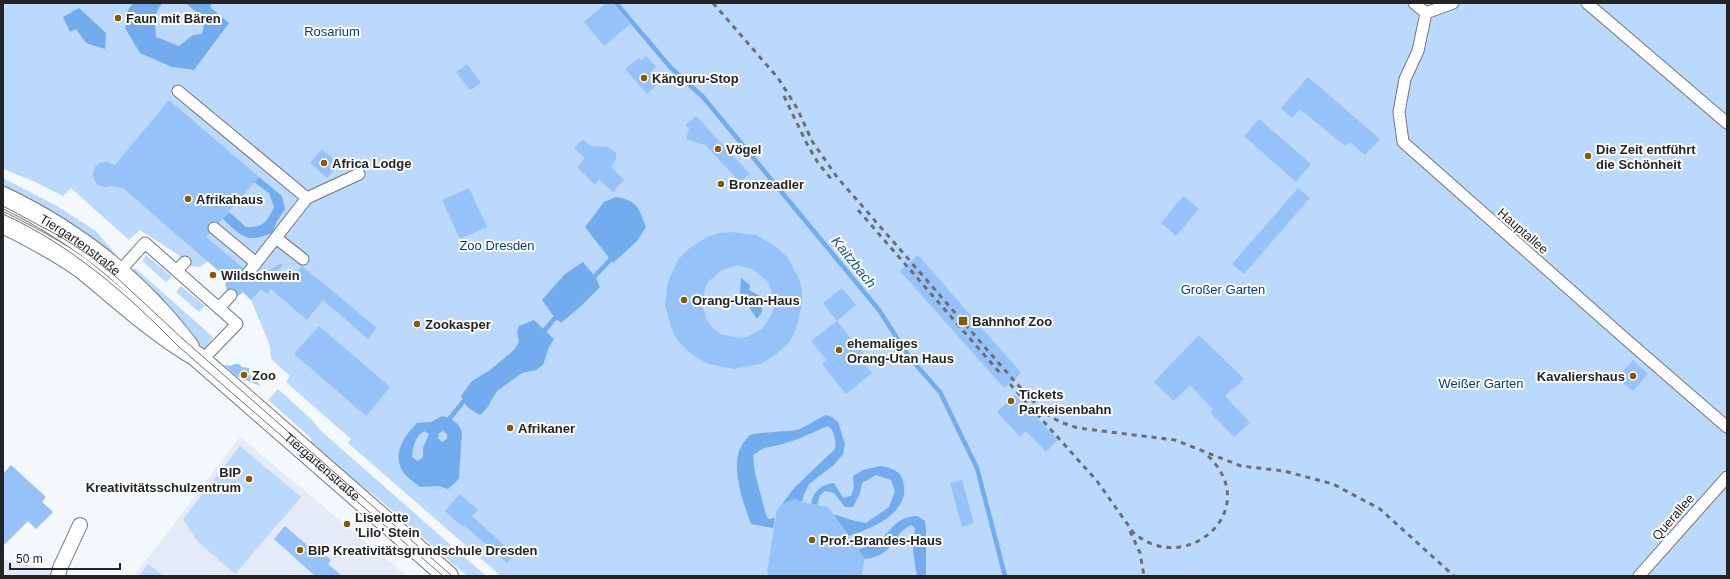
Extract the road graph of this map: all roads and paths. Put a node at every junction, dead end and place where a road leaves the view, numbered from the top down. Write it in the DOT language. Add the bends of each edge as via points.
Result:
graph roads {
  1 [pos="1414,3"];
  2 [pos="1453,3"];
  3 [pos="1587,3"];
  4 [pos="1426,13"];
  5 [pos="178,91"];
  6 [pos="1727,123"];
  7 [pos="359,174"];
  8 [pos="3,198"];
  9 [pos="307,198"];
  10 [pos="3,222"];
  11 [pos="214,228"];
  12 [pos="276,238"];
  13 [pos="303,260"];
  14 [pos="185,262"];
  15 [pos="256,263"];
  16 [pos="176,270"];
  17 [pos="119,272"];
  18 [pos="248,273"];
  19 [pos="231,295"];
  20 [pos="219,308"];
  21 [pos="203,355"];
  22 [pos="1727,427"];
  23 [pos="1727,477"];
  24 [pos="80,525"];
  25 [pos="446,575"];
  26 [pos="58,576"];
  27 [pos="1640,576"];
  1 -- 4 [label="street"];
  2 -- 4 [label="street"];
  3 -- 6 [label="street"];
  4 -- 22 [label="street, Hauptallee" via="1418,51 1405,79 1399,112 1403,142"];
  5 -- 9 [label="street"];
  7 -- 9 [label="street"];
  8 -- 17 [label="main road, Tiergartenstraße" via="42,217 82,242"];
  9 -- 12 [label="street"];
  10 -- 21 [label="main road, Tiergartenstraße" via="78,266 158,332"];
  11 -- 15 [label="street"];
  12 -- 13 [label="street"];
  12 -- 15 [label="street"];
  14 -- 16 [label="street"];
  15 -- 18 [label="street"];
  16 -- 17 [label="street" via="145,243"];
  16 -- 20 [label="street"];
  17 -- 21 [label="main road, Tiergartenstraße"];
  19 -- 20 [label="street"];
  20 -- 21 [label="street" via="237,324"];
  21 -- 25 [label="main road, Tiergartenstraße"];
  23 -- 27 [label="street, Querallee"];
  24 -- 26 [label="street"];
}
